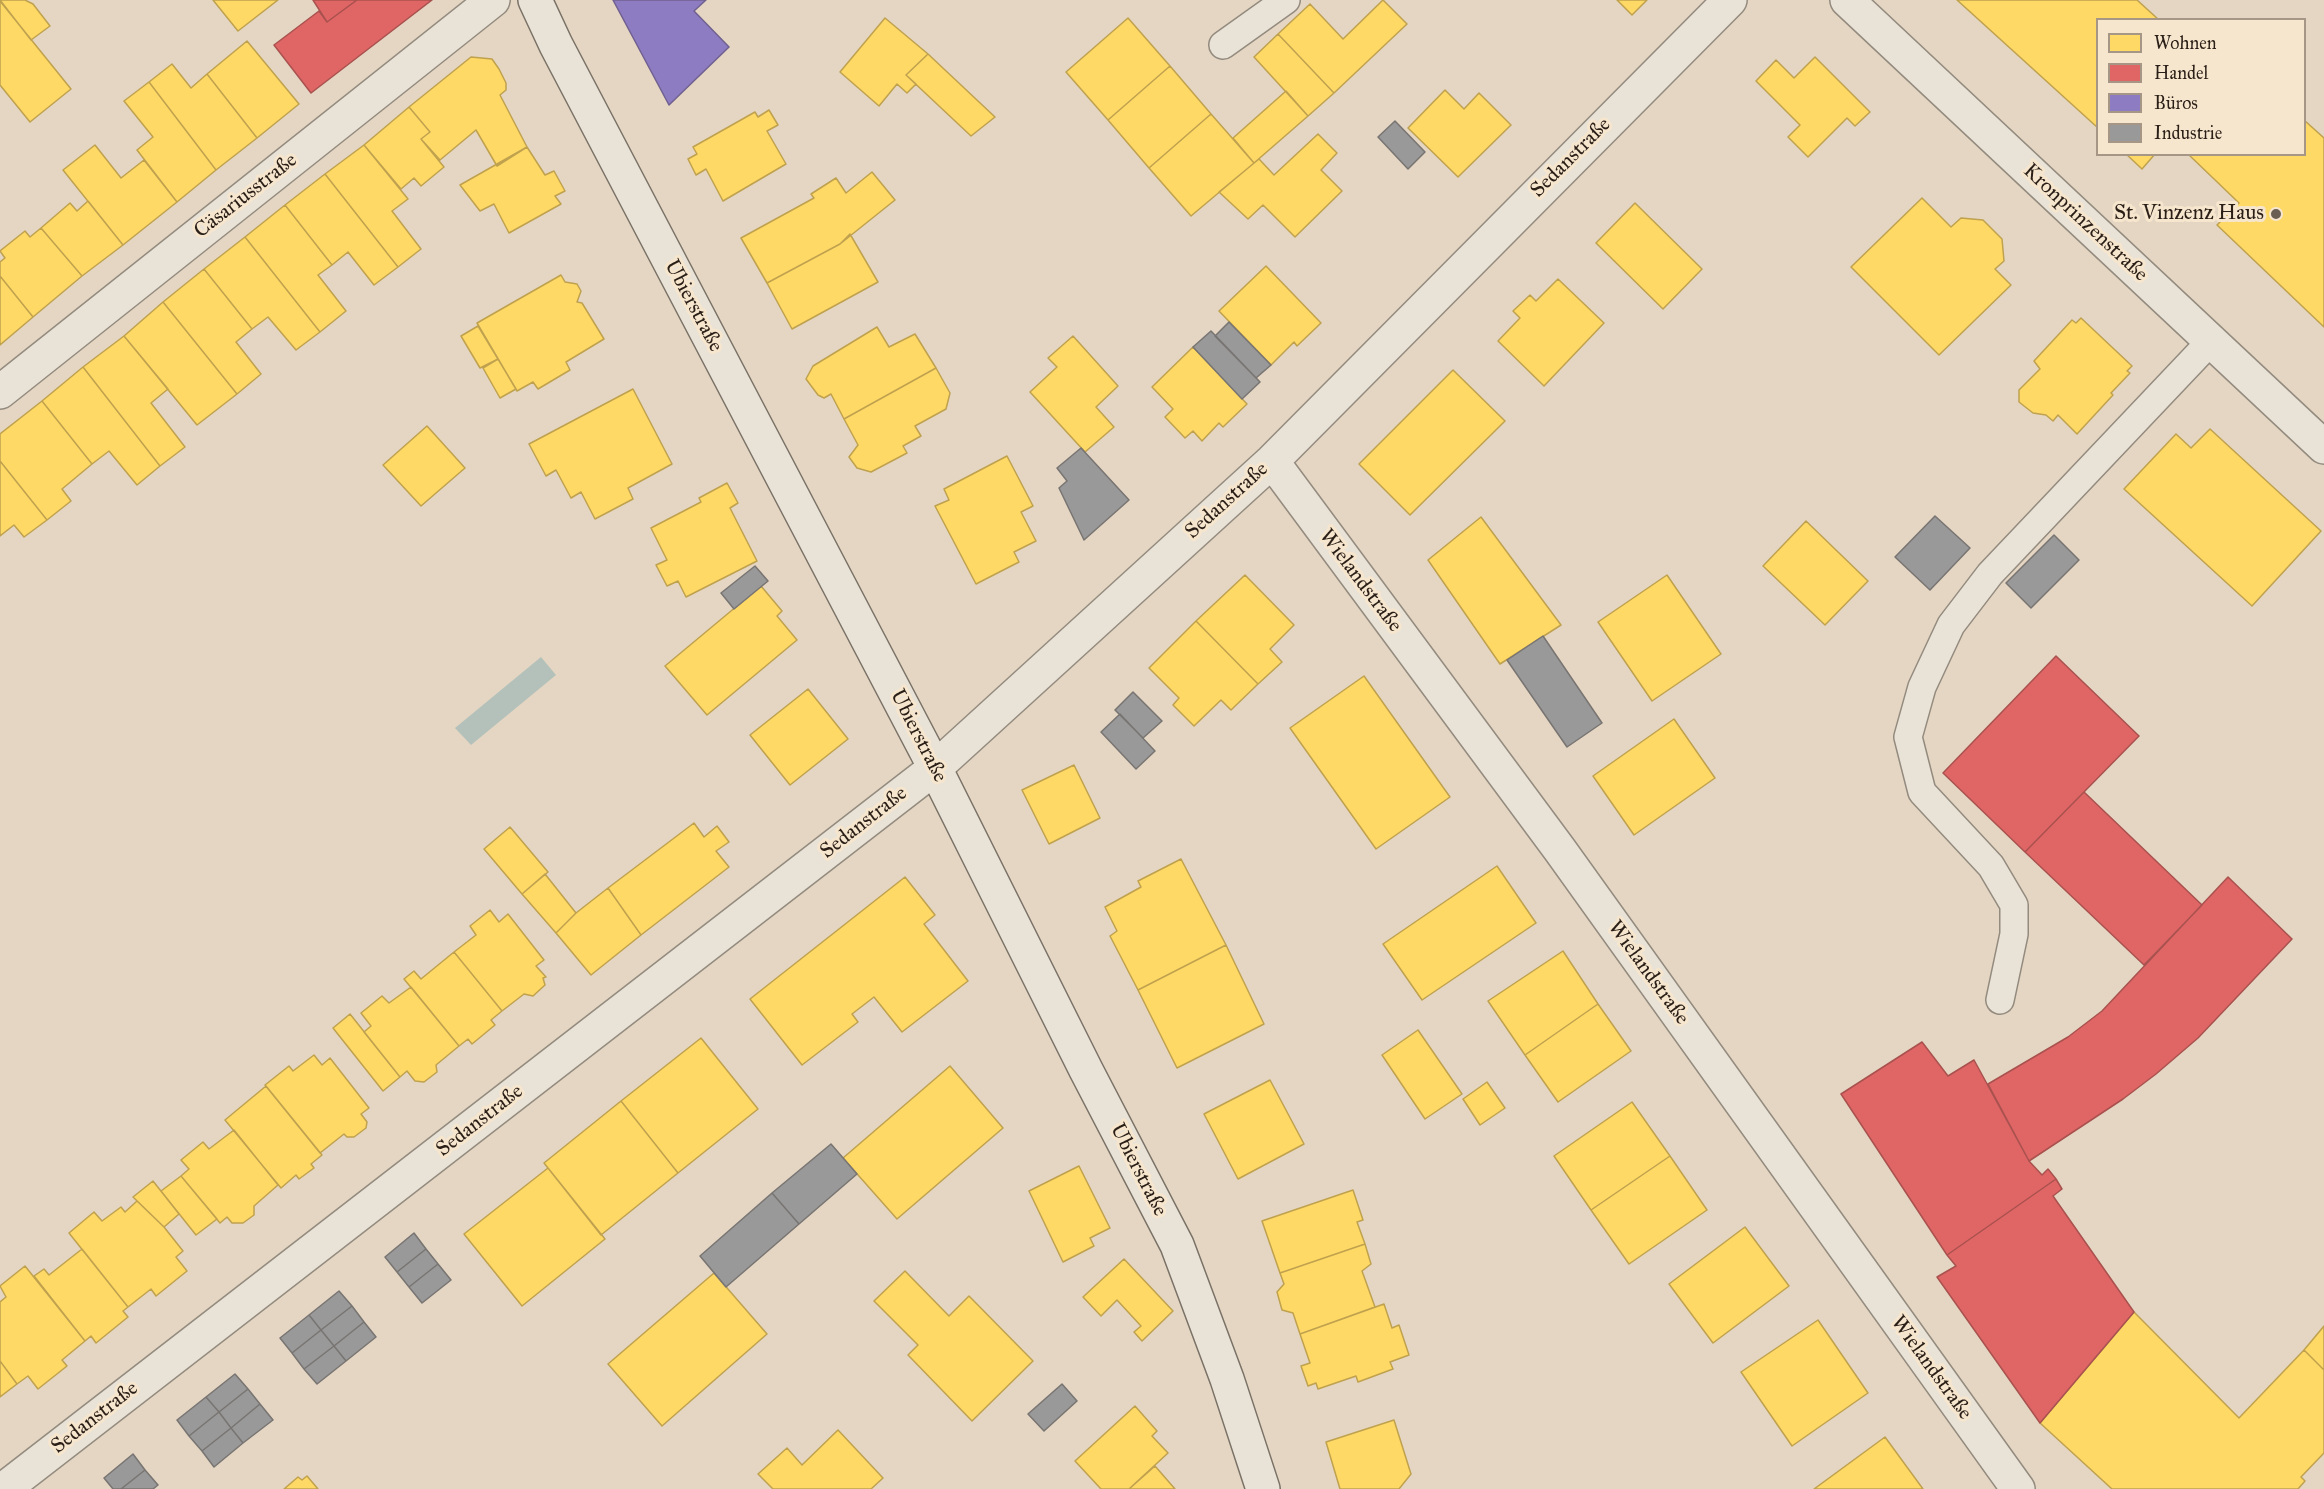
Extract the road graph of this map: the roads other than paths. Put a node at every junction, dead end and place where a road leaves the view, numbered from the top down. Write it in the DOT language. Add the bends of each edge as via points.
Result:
graph roads {
  1 [pos="493,0"];
  2 [pos="535,0"];
  3 [pos="1286,0"];
  4 [pos="1730,0"];
  5 [pos="1847,0"];
  6 [pos="1223,45"];
  7 [pos="2211,341"];
  8 [pos="0,392"];
  9 [pos="2324,447"];
  10 [pos="1272,461"];
  11 [pos="935,768"];
  12 [pos="2000,1000"];
  13 [pos="4,1489"];
  14 [pos="1263,1489"];
  15 [pos="2018,1489"];
  1 -- 8 [label="street, Cäsariusstraße"];
  2 -- 11 [label="street, Ubierstraße"];
  3 -- 6 [label="lane"];
  4 -- 10 [label="street, Sedanstraße"];
  5 -- 7 [label="street, Kronprinzenstraße"];
  7 -- 9 [label="street, Kronprinzenstraße"];
  7 -- 12 [label="lane" via="1990,574 1951,625 1922,687 1908,737 1922,792 1991,866 2014,905 2014,934"];
  10 -- 11 [label="street, Sedanstraße"];
  10 -- 15 [label="street, Wielandstraße" via="1560,850"];
  11 -- 13 [label="street, Sedanstraße"];
  11 -- 14 [label="street, Ubierstraße" via="1177,1245"];
}
